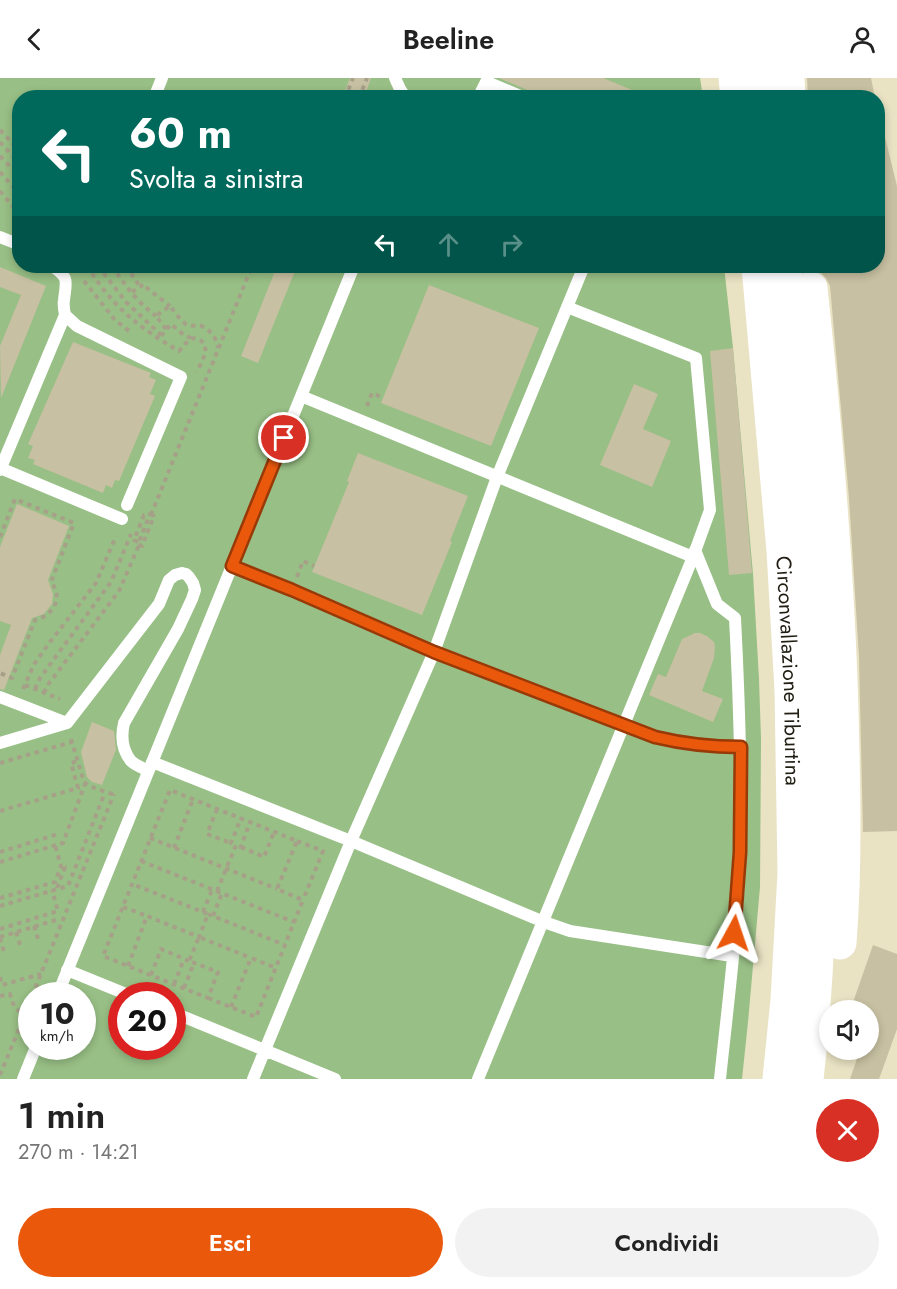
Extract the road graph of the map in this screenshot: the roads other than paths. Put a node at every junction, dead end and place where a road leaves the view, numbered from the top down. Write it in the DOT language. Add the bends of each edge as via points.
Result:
graph roads {
  1 [pos="488,80"];
  2 [pos="509,90"];
  3 [pos="60,273"];
  4 [pos="351,273"];
  5 [pos="581,273"];
  6 [pos="759,273"];
  7 [pos="786,273"];
  8 [pos="809,273"];
  9 [pos="567,307"];
  10 [pos="65,315"];
  11 [pos="301,396"];
  12 [pos="0,469"];
  13 [pos="497,477"];
  14 [pos="128,506"];
  15 [pos="122,519"];
  16 [pos="694,554"];
  17 [pos="232,566"];
  18 [pos="434,652"];
  19 [pos="0,697"];
  20 [pos="67,723"];
  21 [pos="623,725"];
  22 [pos="0,743"];
  23 [pos="741,747"];
  24 [pos="150,767"];
  25 [pos="351,841"];
  26 [pos="544,922"];
  27 [pos="732,956"];
  28 [pos="67,970"];
  29 [pos="62,982"];
  30 [pos="108,986"];
  31 [pos="836,1000"];
  32 [pos="186,1018"];
  33 [pos="265,1050"];
  34 [pos="31,1060"];
  35 [pos="830,1060"];
  36 [pos="23,1079"];
  37 [pos="253,1079"];
  38 [pos="335,1079"];
  39 [pos="478,1079"];
  40 [pos="720,1079"];
  41 [pos="779,1079"];
  42 [pos="807,1079"];
  43 [pos="829,1079"];
  1 -- 2 [label="lane"];
  3 -- 10 [label="lane" via="67,285"];
  4 -- 11 [label="lane"];
  5 -- 9 [label="lane"];
  6 -- 41 [label="highway, Circonvallazione Tiburtina" via="783,551 791,711 794,873"];
  7 -- 42 [label="highway, Circonvallazione Tiburtina" via="799,397 819,738 820,874"];
  8 -- 31 [label="highway" via="835,551 840,668 843,874"];
  9 -- 13 [label="lane"];
  9 -- 16 [label="lane" via="696,358 710,510"];
  10 -- 12 [label="lane"];
  10 -- 14 [label="lane" via="77,326 181,377"];
  11 -- 13 [label="lane"];
  11 -- 17 [label="lane"];
  12 -- 15 [label="lane"];
  13 -- 16 [label="lane"];
  13 -- 18 [label="lane"];
  16 -- 21 [label="lane"];
  16 -- 23 [label="lane" via="717,604 735,618"];
  17 -- 18 [label="lane"];
  17 -- 24 [label="lane"];
  18 -- 21 [label="lane"];
  18 -- 25 [label="lane"];
  19 -- 20 [label="lane"];
  20 -- 22 [label="lane"];
  20 -- 24 [label="lane" via="150,616 168,580 175,574 186,574 195,590 192,599 124,723 124,749 131,761"];
  21 -- 23 [label="lane" via="687,744"];
  21 -- 26 [label="lane"];
  23 -- 27 [label="lane" via="740,852"];
  24 -- 25 [label="lane"];
  24 -- 28 [label="lane"];
  25 -- 26 [label="lane"];
  25 -- 33 [label="lane"];
  26 -- 27 [label="lane" via="570,931"];
  26 -- 39 [label="lane"];
  27 -- 40 [label="lane"];
  28 -- 29 [label="lane"];
  28 -- 30 [label="lane"];
  32 -- 33 [label="lane"];
  33 -- 37 [label="lane"];
  33 -- 38 [label="lane"];
  34 -- 36 [label="lane"];
  35 -- 43 [label="highway"];
}
